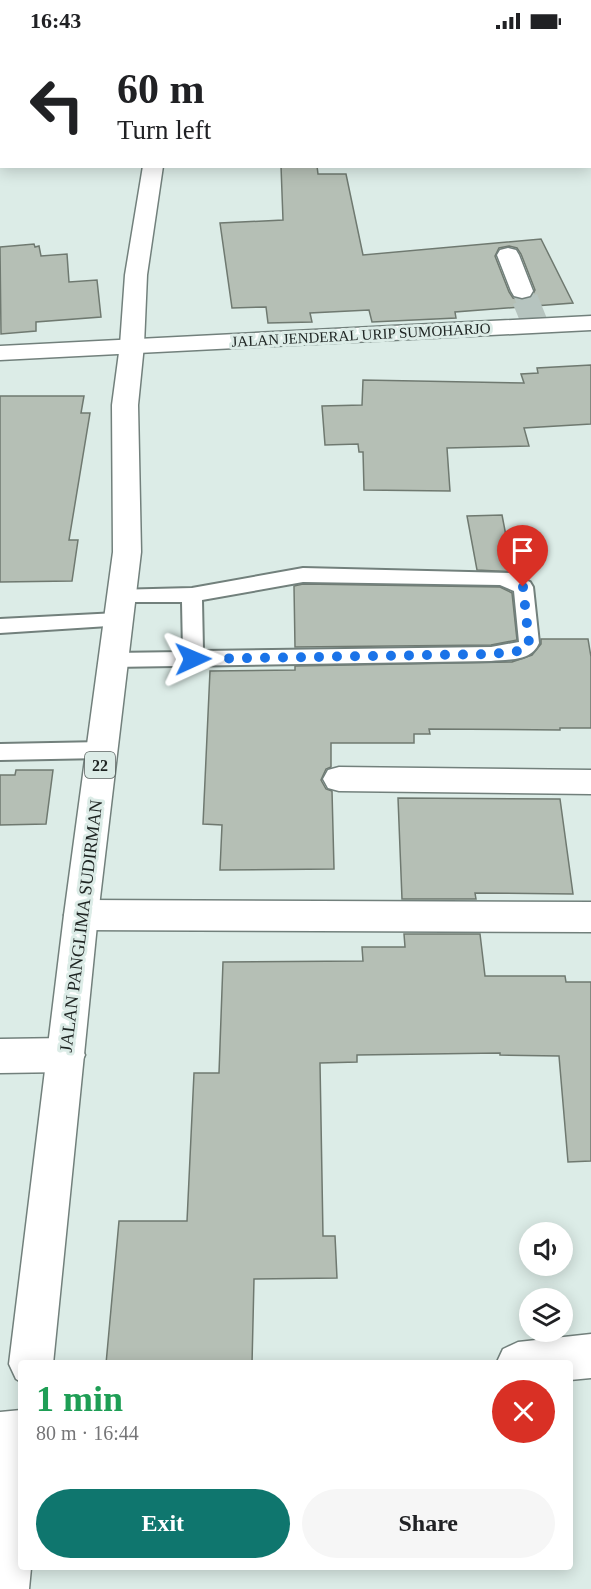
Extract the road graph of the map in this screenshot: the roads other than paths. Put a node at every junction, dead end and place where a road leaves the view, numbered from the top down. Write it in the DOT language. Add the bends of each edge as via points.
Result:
graph roads {
  1 [pos="153,168"];
  2 [pos="508,255"];
  3 [pos="522,291"];
  4 [pos="591,323"];
  5 [pos="132,345"];
  6 [pos="0,353"];
  7 [pos="192,595"];
  8 [pos="119,608"];
  9 [pos="0,626"];
  10 [pos="193,659"];
  11 [pos="112,660"];
  12 [pos="102,750"];
  13 [pos="0,752"];
  14 [pos="339,779"];
  15 [pos="591,782"];
  16 [pos="81,915"];
  17 [pos="591,917"];
  18 [pos="66,1055"];
  19 [pos="0,1056"];
  20 [pos="591,1356"];
  21 [pos="31,1360"];
  22 [pos="554,1360"];
  23 [pos="18,1432"];
  24 [pos="0,1435"];
  25 [pos="18,1479"];
  26 [pos="5,1589"];
  1 -- 5 [label="main road, JALAN PANGLIMA SUDIRMAN / 22" via="136,275"];
  2 -- 3 [label="main road"];
  4 -- 5 [label="main road, JALAN JENDERAL URIP SUMOHARJO"];
  5 -- 6 [label="main road, JALAN JENDERAL URIP SUMOHARJO"];
  5 -- 8 [label="main road, JALAN PANGLIMA SUDIRMAN / 22" via="124,405 127,552"];
  7 -- 8 [label="lane"];
  7 -- 10 [label="lane"];
  7 -- 10 [label="lane" via="303,575 503,578 523,587 529,643 520,651 491,654"];
  8 -- 9 [label="lane"];
  8 -- 11 [label="main road, JALAN PANGLIMA SUDIRMAN / 22"];
  10 -- 11 [label="lane"];
  11 -- 12 [label="main road, JALAN PANGLIMA SUDIRMAN / 22"];
  12 -- 13 [label="lane"];
  12 -- 16 [label="main road, JALAN PANGLIMA SUDIRMAN / 22"];
  14 -- 15 [label="main road"];
  16 -- 17 [label="main road"];
  16 -- 18 [label="main road, JALAN PANGLIMA SUDIRMAN / 22"];
  18 -- 19 [label="main road"];
  18 -- 21 [label="main road, JALAN PANGLIMA SUDIRMAN / 22"];
  20 -- 22 [label="main road"];
  23 -- 24 [label="main road"];
  25 -- 26 [label="main road"];
}
